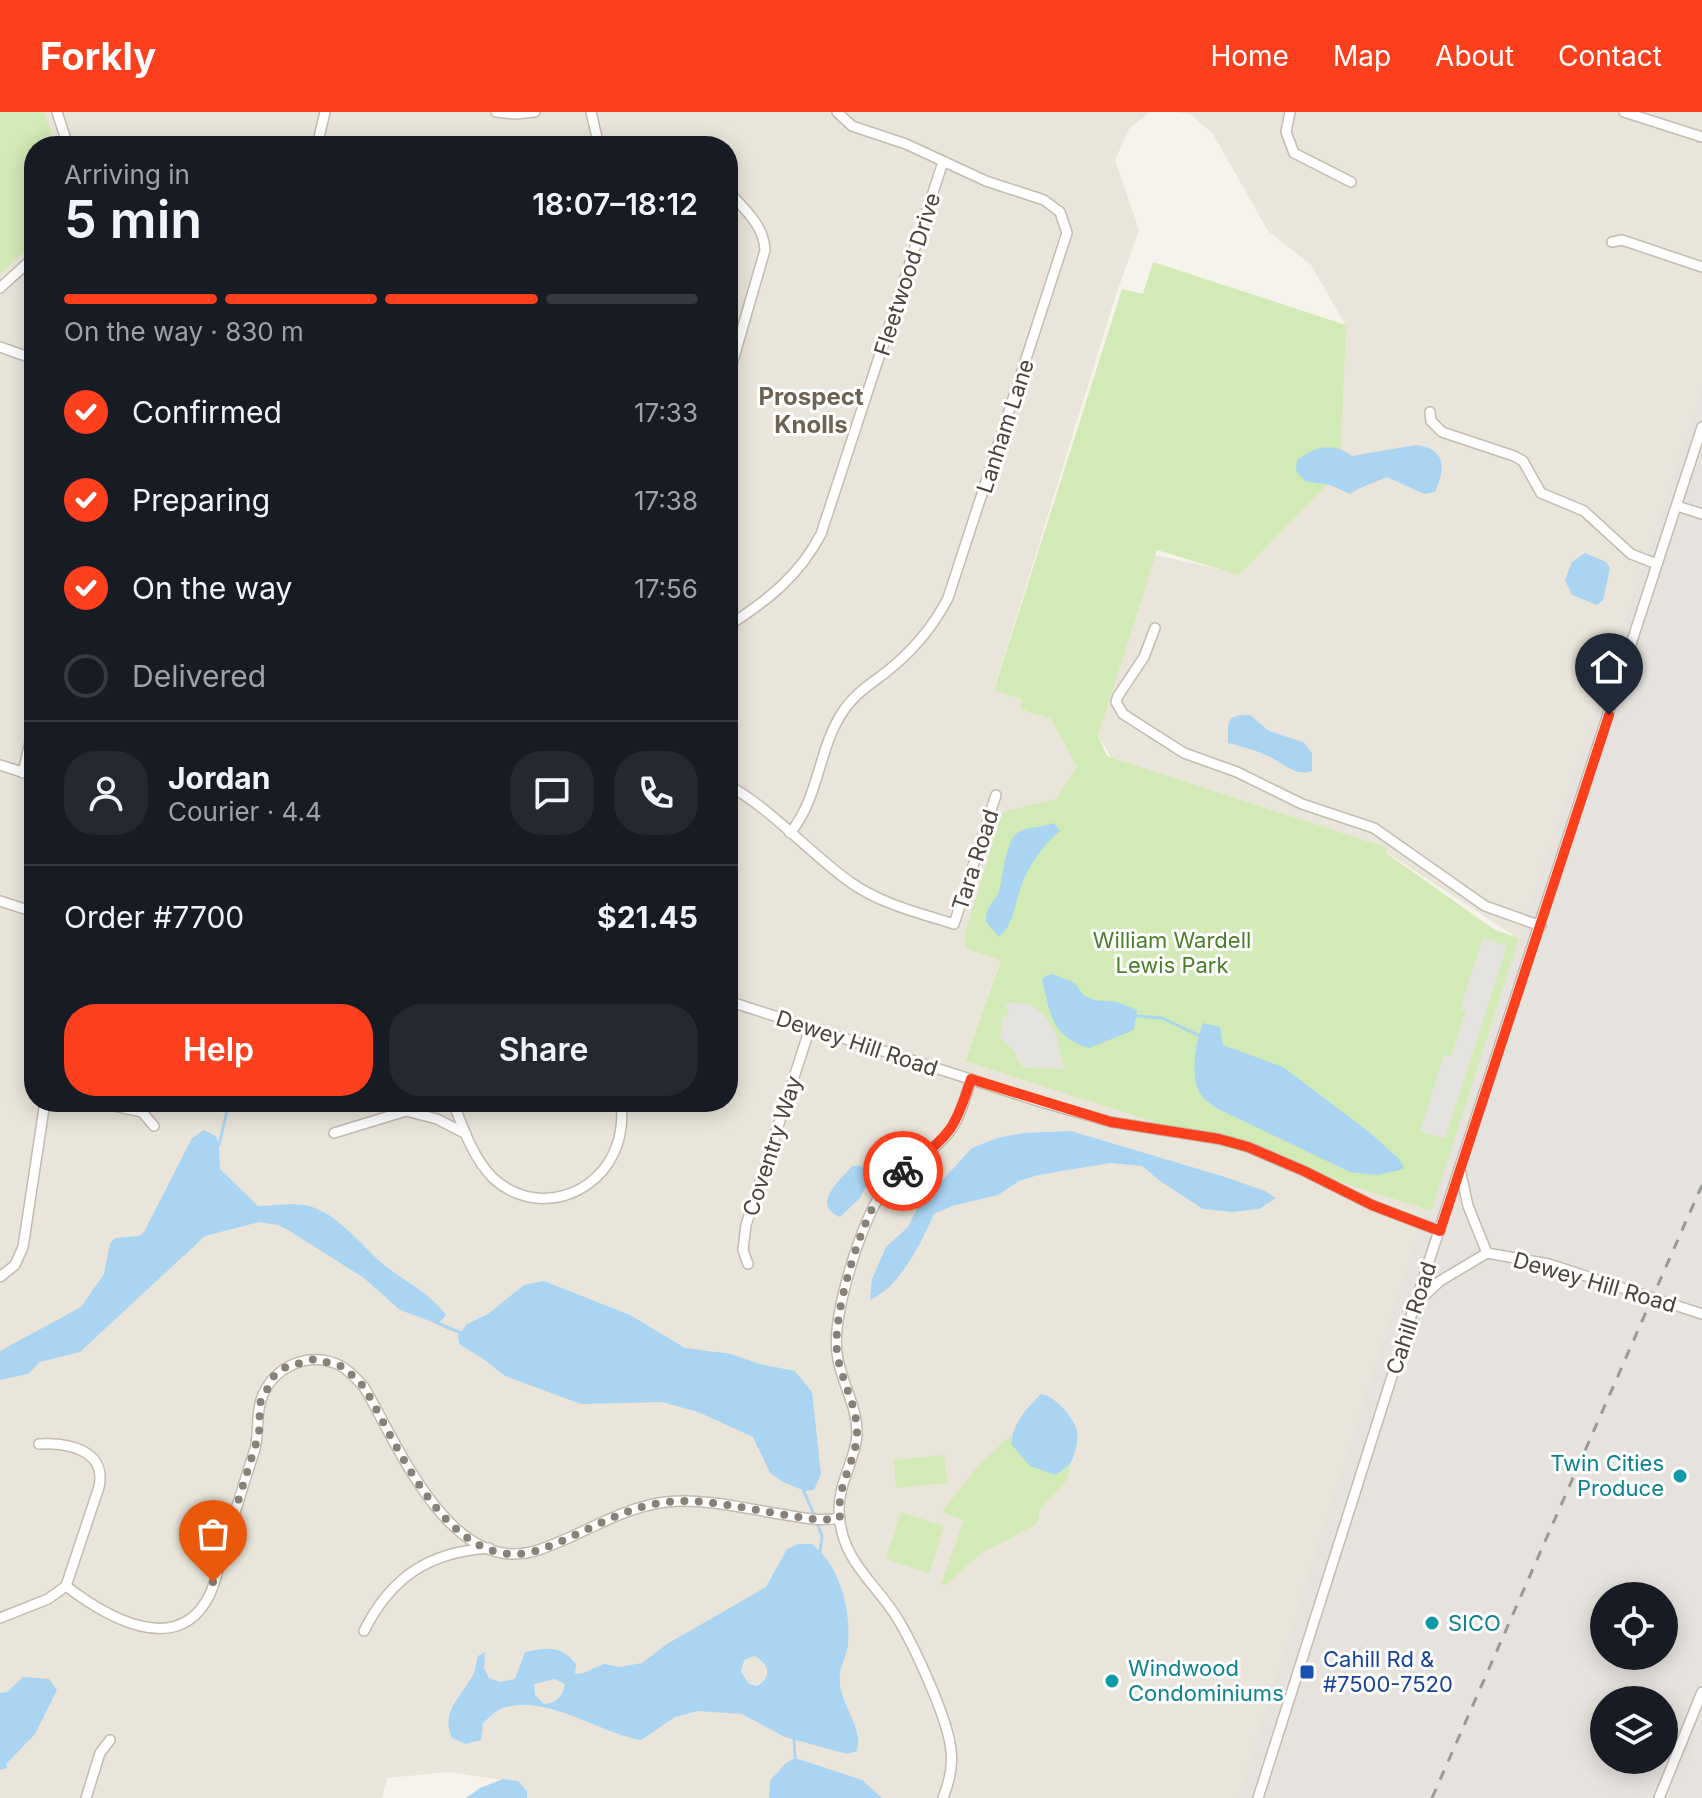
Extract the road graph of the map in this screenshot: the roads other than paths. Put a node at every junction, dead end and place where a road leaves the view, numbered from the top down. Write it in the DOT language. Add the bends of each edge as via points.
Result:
graph roads {
  1 [pos="57,112"];
  2 [pos="325,112"];
  3 [pos="496,112"];
  4 [pos="535,112"];
  5 [pos="591,112"];
  6 [pos="837,112"];
  7 [pos="1290,112"];
  8 [pos="1624,112"];
  9 [pos="1662,112"];
  10 [pos="1658,123"];
  11 [pos="65,136"];
  12 [pos="319,136"];
  13 [pos="597,136"];
  14 [pos="1702,137"];
  15 [pos="943,162"];
  16 [pos="1351,182"];
  17 [pos="738,203"];
  18 [pos="1612,242"];
  19 [pos="24,266"];
  20 [pos="1702,267"];
  21 [pos="0,288"];
  22 [pos="738,343"];
  23 [pos="0,347"];
  24 [pos="24,355"];
  25 [pos="1430,412"];
  26 [pos="1702,427"];
  27 [pos="1677,506"];
  28 [pos="1702,514"];
  29 [pos="1657,564"];
  30 [pos="738,619"];
  31 [pos="1155,628"];
  32 [pos="0,765"];
  33 [pos="24,769"];
  34 [pos="23,773"];
  35 [pos="738,793"];
  36 [pos="996,795"];
  37 [pos="790,833"];
  38 [pos="0,901"];
  39 [pos="24,909"];
  40 [pos="1541,926"];
  41 [pos="738,1004"];
  42 [pos="810,1028"];
  43 [pos="971,1079"];
  44 [pos="43,1112"];
  45 [pos="142,1112"];
  46 [pos="403,1112"];
  47 [pos="410,1112"];
  48 [pos="457,1112"];
  49 [pos="621,1112"];
  50 [pos="154,1126"];
  51 [pos="334,1133"];
  52 [pos="466,1135"];
  53 [pos="1460,1167"];
  54 [pos="1440,1231"];
  55 [pos="1487,1253"];
  56 [pos="748,1264"];
  57 [pos="0,1277"];
  58 [pos="1414,1307"];
  59 [pos="1702,1314"];
  60 [pos="39,1444"];
  61 [pos="840,1518"];
  62 [pos="489,1548"];
  63 [pos="66,1586"];
  64 [pos="0,1618"];
  65 [pos="364,1631"];
  66 [pos="1702,1692"];
  67 [pos="110,1740"];
  68 [pos="86,1798"];
  69 [pos="943,1798"];
  70 [pos="1258,1798"];
  71 [pos="1659,1798"];
  1 -- 11 [label="street"];
  2 -- 12 [label="street"];
  3 -- 4 [label="street"];
  5 -- 13 [label="street"];
  6 -- 15 [label="street, Lanham Lane" via="852,126"];
  7 -- 16 [label="street" via="1286,132 1294,153"];
  8 -- 10 [label="street"];
  9 -- 10 [label="street"];
  10 -- 14 [label="street"];
  15 -- 30 [label="street, Fleetwood Drive" via="821,534 778,592"];
  15 -- 37 [label="street, Lanham Lane" via="1044,200 1060,212 1067,233 948,598 922,640 844,709 811,799"];
  17 -- 22 [label="street" via="761,231 765,250"];
  18 -- 20 [label="street" via="1622,240"];
  19 -- 21 [label="street"];
  23 -- 24 [label="street"];
  25 -- 29 [label="street" via="1442,432 1523,461 1541,493 1584,511 1631,554"];
  26 -- 27 [label="street, Cahill Road"];
  27 -- 28 [label="street"];
  27 -- 29 [label="street, Cahill Road"];
  29 -- 40 [label="street, Cahill Road"];
  31 -- 40 [label="street" via="1144,657 1118,696 1123,714 1184,753 1302,804 1374,828 1485,906"];
  32 -- 34 [label="street"];
  33 -- 34 [label="street"];
  35 -- 37 [label="street"];
  36 -- 37 [label="street, Tara Road" via="954,924 853,884"];
  38 -- 39 [label="street"];
  40 -- 53 [label="street, Cahill Road"];
  41 -- 42 [label="street, Dewey Hill Road"];
  42 -- 43 [label="street, Dewey Hill Road"];
  42 -- 56 [label="street, Coventry Way" via="746,1225 743,1250"];
  43 -- 54 [label="street, Dewey Hill Road" via="1111,1122 1248,1147"];
  43 -- 61 [label="street" via="949,1134 884,1190 857,1252 836,1334 857,1436 840,1492"];
  44 -- 57 [label="street" via="23,1247 15,1265"];
  45 -- 50 [label="street"];
  46 -- 51 [label="street"];
  47 -- 52 [label="street"];
  48 -- 52 [label="street"];
  49 -- 52 [label="street" via="609,1162 571,1195 538,1199 506,1188 482,1164"];
  53 -- 54 [label="street, Cahill Road"];
  53 -- 55 [label="street, Dewey Hill Road" via="1468,1206"];
  54 -- 58 [label="street, Cahill Road"];
  55 -- 58 [label="street, Dewey Hill Road" via="1440,1281"];
  55 -- 59 [label="street, Dewey Hill Road" via="1549,1264"];
  58 -- 70 [label="street, Cahill Road"];
  60 -- 63 [label="street" via="60,1443 88,1453 101,1478"];
  61 -- 62 [label="street" via="809,1520 699,1501 666,1502 614,1516 533,1551"];
  61 -- 69 [label="street" via="848,1552 899,1621 943,1718 952,1752"];
  62 -- 63 [label="street" via="450,1524 432,1505 364,1387 344,1367 315,1359 286,1367 265,1389 259,1434 209,1596 194,1613 165,1628 137,1626 93,1606"];
  62 -- 65 [label="street" via="444,1555 405,1577 374,1611"];
  63 -- 64 [label="street"];
  66 -- 71 [label="street"];
  67 -- 68 [label="street" via="100,1753"];
}
